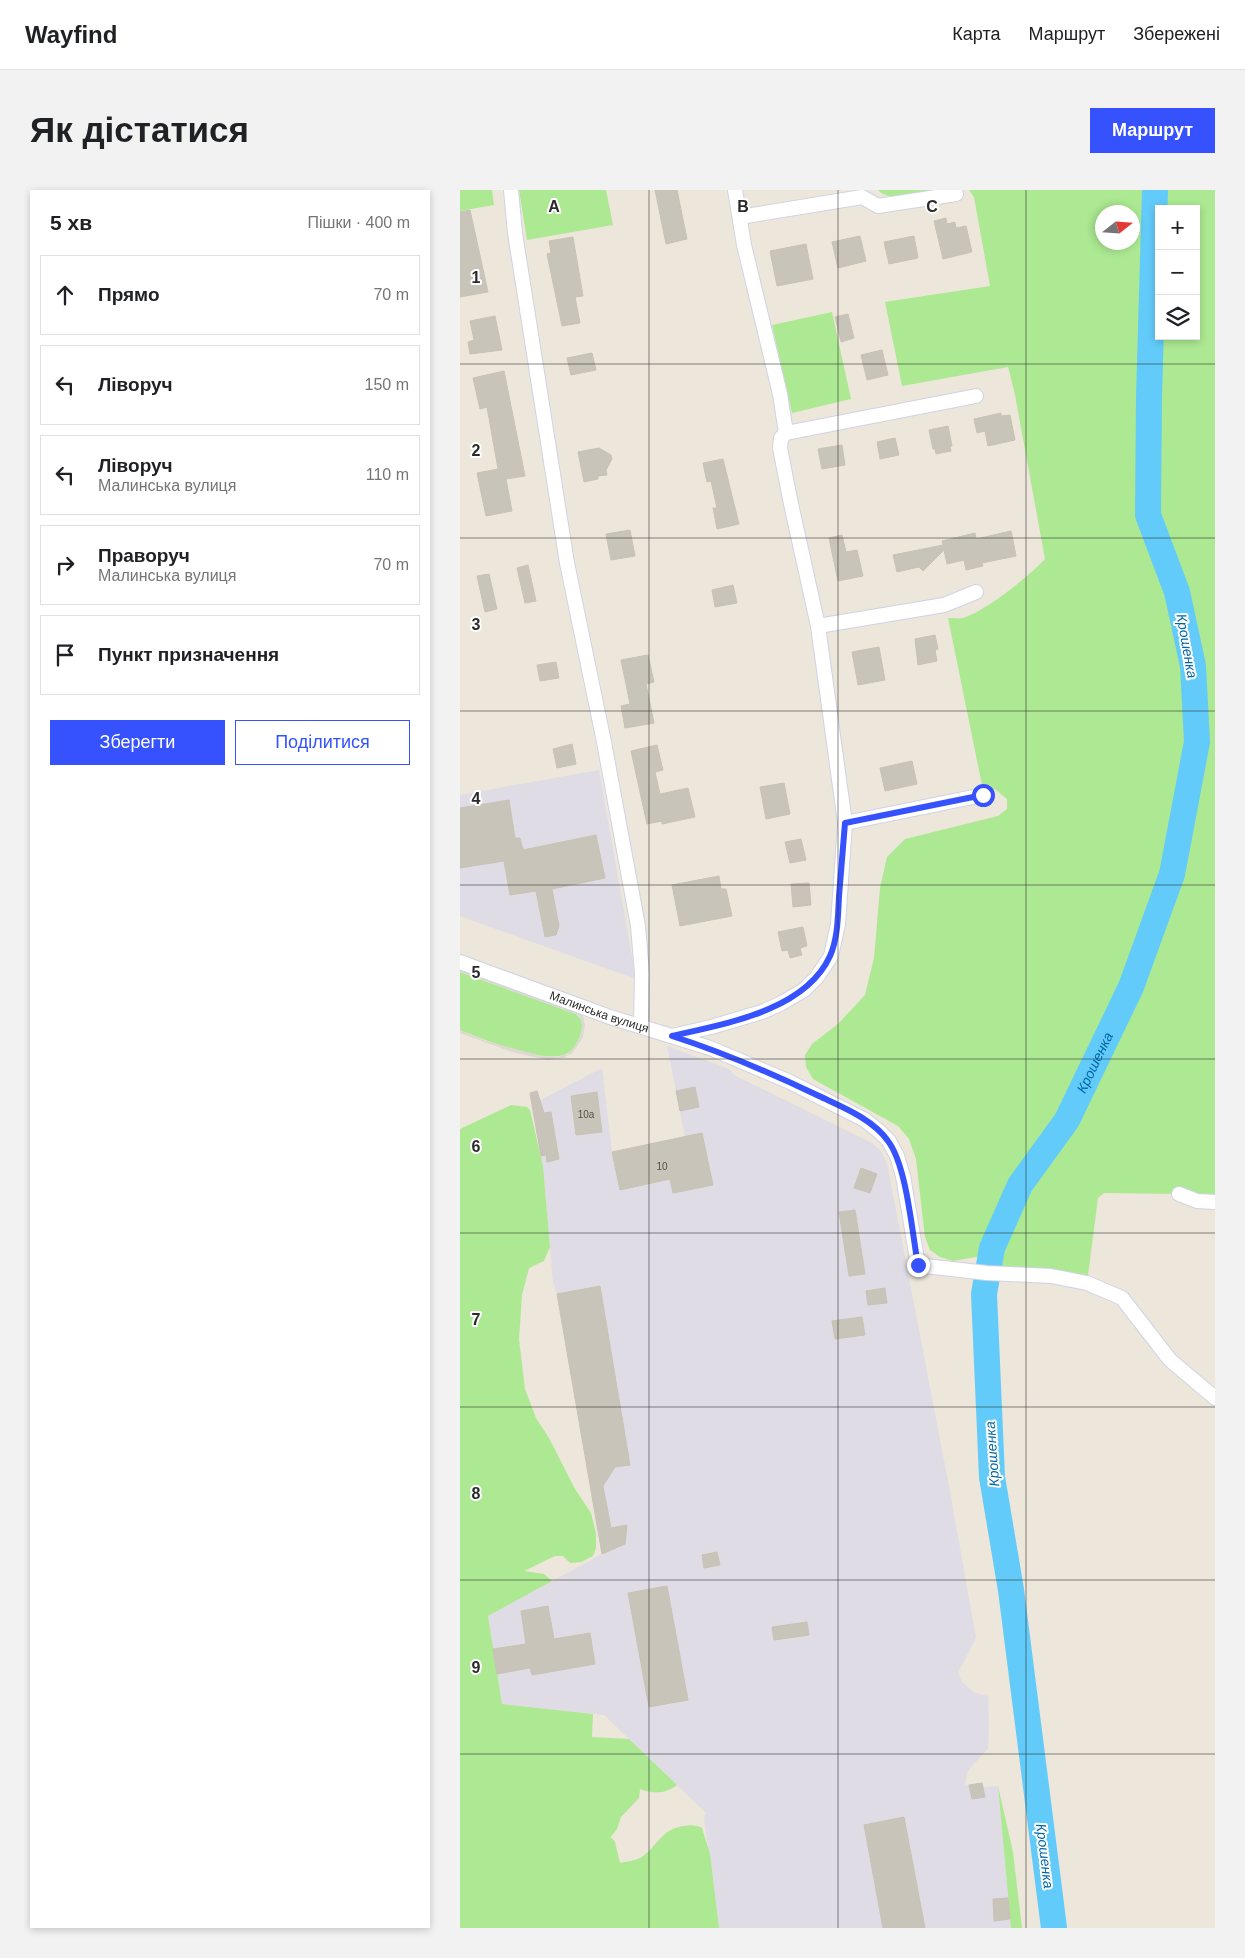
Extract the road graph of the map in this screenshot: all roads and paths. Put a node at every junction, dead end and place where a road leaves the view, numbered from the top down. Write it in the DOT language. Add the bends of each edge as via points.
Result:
graph roads {
  1 [pos="511,190"];
  2 [pos="735,190"];
  3 [pos="956,194"];
  4 [pos="740,217"];
  5 [pos="976,396"];
  6 [pos="786,433"];
  7 [pos="976,592"];
  8 [pos="818,626"];
  9 [pos="983,795"];
  10 [pos="845,823"];
  11 [pos="460,962"];
  12 [pos="641,1026"];
  13 [pos="672,1036"];
  14 [pos="1179,1194"];
  15 [pos="1215,1202"];
  16 [pos="1215,1398"];
  1 -- 12 [label="street" via="566,563 638,926 642,973"];
  2 -- 4 [label="street"];
  3 -- 4 [label="street" via="878,206 862,197"];
  4 -- 6 [label="street"];
  5 -- 6 [label="street"];
  6 -- 8 [label="street" via="781,438 780,448"];
  7 -- 8 [label="street" via="944,605"];
  8 -- 10 [label="street"];
  9 -- 10 [label="street"];
  10 -- 13 [label="street" via="838,924 830,956 817,977 804,990 762,1012"];
  11 -- 12 [label="street, Малинська вулиця"];
  12 -- 13 [label="street, Малинська вулиця"];
  13 -- 16 [label="street, Малинська вулиця" via="710,1048 790,1082 851,1112 880,1132 897,1156 922,1266 1052,1276 1087,1283 1122,1298 1170,1360"];
  14 -- 15 [label="street" via="1197,1201"];
}
